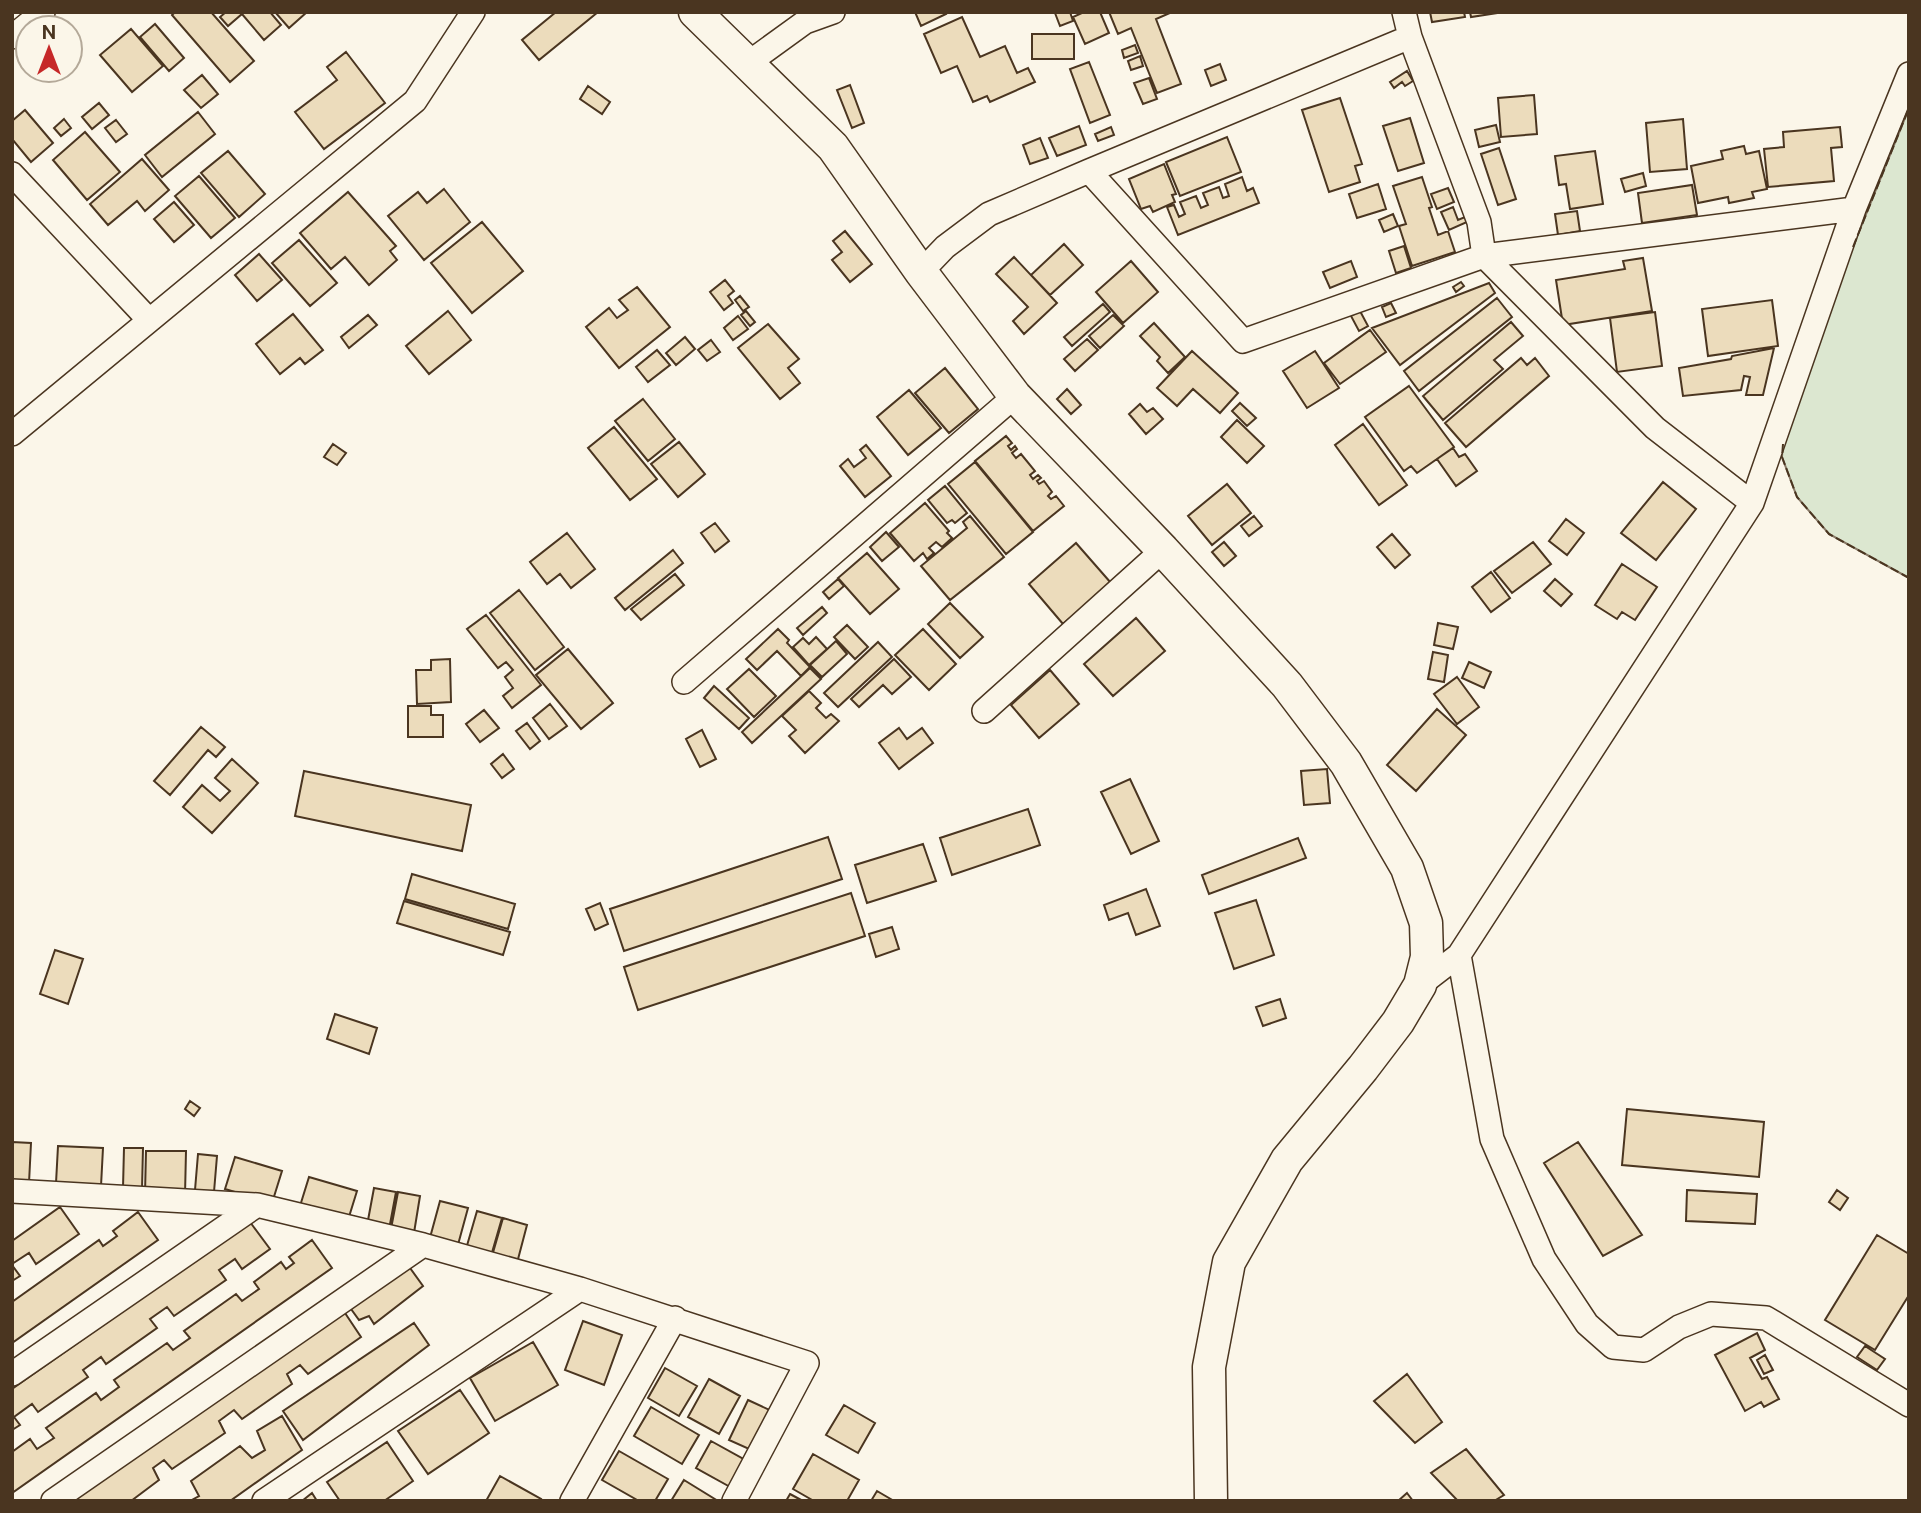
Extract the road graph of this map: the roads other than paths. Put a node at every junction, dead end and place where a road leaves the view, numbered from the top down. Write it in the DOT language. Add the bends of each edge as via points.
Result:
graph roads {
  1 [pos="43,12"];
  2 [pos="474,12"];
  3 [pos="695,12"];
  4 [pos="833,12"];
  5 [pos="1404,12"];
  6 [pos="12,37"];
  7 [pos="1410,37"];
  8 [pos="747,64"];
  9 [pos="1909,74"];
  10 [pos="1089,171"];
  11 [pos="12,174"];
  12 [pos="1854,209"];
  13 [pos="1484,256"];
  14 [pos="921,272"];
  15 [pos="149,320"];
  16 [pos="1015,396"];
  17 [pos="12,434"];
  18 [pos="1752,503"];
  19 [pos="1163,550"];
  20 [pos="684,682"];
  21 [pos="985,711"];
  22 [pos="1459,955"];
  23 [pos="1420,985"];
  24 [pos="12,1191"];
  25 [pos="37,1192"];
  26 [pos="257,1205"];
  27 [pos="12,1210"];
  28 [pos="423,1245"];
  29 [pos="580,1289"];
  30 [pos="675,1318"];
  31 [pos="12,1374"];
  32 [pos="1909,1405"];
  33 [pos="53,1501"];
  34 [pos="264,1501"];
  35 [pos="572,1501"];
  36 [pos="734,1501"];
  37 [pos="1211,1501"];
  1 -- 6 [label="street"];
  2 -- 15 [label="street" via="415,101"];
  3 -- 8 [label="street"];
  4 -- 8 [label="street" via="805,22"];
  5 -- 7 [label="street"];
  7 -- 10 [label="street"];
  7 -- 13 [label="street" via="1479,222"];
  8 -- 14 [label="street" via="833,147"];
  9 -- 12 [label="street"];
  10 -- 13 [label="street" via="1243,341"];
  10 -- 14 [label="street" via="989,214"];
  11 -- 15 [label="street"];
  12 -- 13 [label="street"];
  12 -- 18 [label="street"];
  13 -- 18 [label="street" via="1655,428"];
  14 -- 16 [label="street"];
  15 -- 17 [label="street"];
  16 -- 19 [label="street"];
  16 -- 20 [label="street"];
  18 -- 22 [label="street"];
  19 -- 21 [label="street"];
  19 -- 23 [label="street" via="1287,685 1346,763 1407,868 1426,923 1427,957"];
  22 -- 23 [label="street"];
  22 -- 32 [label="street" via="1492,1139 1545,1259 1587,1324 1613,1347 1644,1350 1679,1327 1711,1314 1766,1318"];
  23 -- 37 [label="street" via="1398,1021 1287,1160 1230,1262 1209,1367"];
  24 -- 25 [label="street"];
  25 -- 26 [label="street"];
  25 -- 27 [label="street"];
  26 -- 28 [label="street"];
  26 -- 31 [label="street"];
  28 -- 29 [label="street"];
  28 -- 33 [label="street"];
  29 -- 30 [label="street"];
  29 -- 34 [label="street"];
  30 -- 35 [label="street"];
  30 -- 36 [label="street" via="807,1363"];
}
